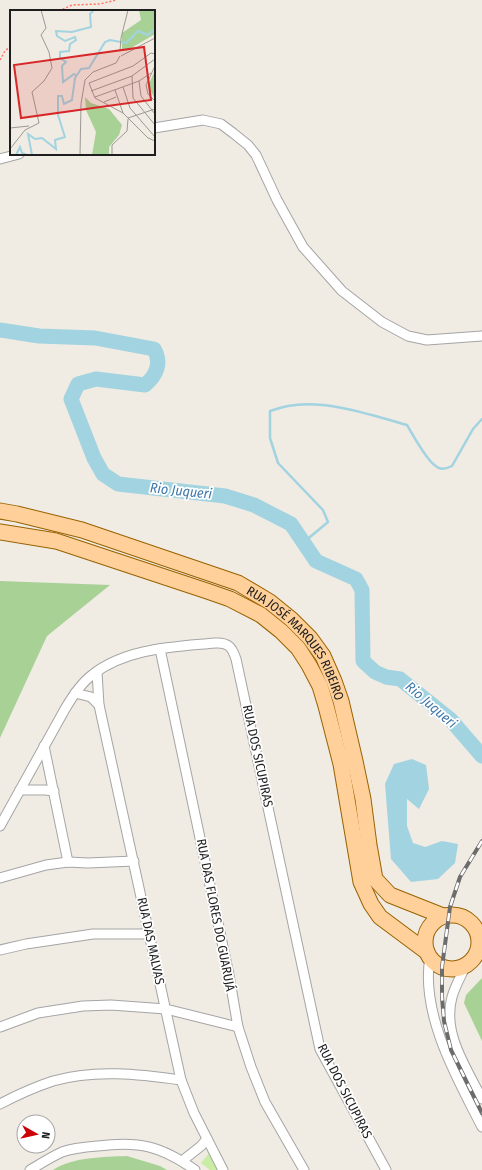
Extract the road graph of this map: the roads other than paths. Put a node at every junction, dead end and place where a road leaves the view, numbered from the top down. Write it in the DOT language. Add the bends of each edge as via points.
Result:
graph roads {
  1 [pos="155,128"];
  2 [pos="15,155"];
  3 [pos="0,159"];
  4 [pos="482,336"];
  5 [pos="0,512"];
  6 [pos="0,532"];
  7 [pos="160,649"];
  8 [pos="97,672"];
  9 [pos="75,693"];
  10 [pos="99,705"];
  11 [pos="44,746"];
  12 [pos="20,790"];
  13 [pos="54,791"];
  14 [pos="0,826"];
  15 [pos="134,861"];
  16 [pos="68,862"];
  17 [pos="0,878"];
  18 [pos="443,916"];
  19 [pos="477,927"];
  20 [pos="149,934"];
  21 [pos="0,950"];
  22 [pos="429,955"];
  23 [pos="474,961"];
  24 [pos="166,1009"];
  25 [pos="0,1027"];
  26 [pos="238,1027"];
  27 [pos="181,1080"];
  28 [pos="482,1099"];
  29 [pos="0,1104"];
  30 [pos="482,1127"];
  31 [pos="207,1139"];
  32 [pos="182,1161"];
  33 [pos="30,1170"];
  34 [pos="195,1170"];
  35 [pos="224,1170"];
  36 [pos="304,1170"];
  37 [pos="386,1170"];
  1 -- 4 [label="street" via="202,120 221,124 234,132 256,155 303,247 342,291 382,322 408,336 427,340"];
  2 -- 3 [label="street"];
  5 -- 18 [label="main road, RUA JOSÉ MARQUES RIBEIRO" via="82,530 238,583 270,602 291,619 323,656 341,701 355,761 375,879 390,895"];
  6 -- 22 [label="main road, RUA JOSÉ MARQUES RIBEIRO" via="56,541 230,599 261,614 281,630 298,648 320,686 341,764 364,889 380,918"];
  7 -- 8 [label="street, RUA DOS SICUPIRAS" via="116,661"];
  7 -- 26 [label="street, RUA DAS FLORES DO GUARUJÁ"];
  7 -- 37 [label="street, RUA DOS SICUPIRAS" via="221,643 230,645 234,650 320,1049"];
  8 -- 9 [label="street, RUA DOS SICUPIRAS"];
  8 -- 10 [label="street, RUA DAS MALVAS"];
  9 -- 10 [label="street" via="91,697"];
  9 -- 11 [label="street, RUA DOS SICUPIRAS"];
  10 -- 15 [label="street, RUA DAS MALVAS"];
  11 -- 12 [label="street, RUA DOS SICUPIRAS"];
  11 -- 13 [label="street"];
  12 -- 13 [label="street"];
  12 -- 14 [label="street, RUA DOS SICUPIRAS"];
  13 -- 16 [label="street"];
  15 -- 16 [label="street"];
  15 -- 20 [label="street, RUA DAS MALVAS"];
  16 -- 17 [label="street"];
  18 -- 19 [label="main road" via="461,916"];
  18 -- 22 [label="main road" via="434,922 428,931 426,942"];
  19 -- 23 [label="main road" via="478,946"];
  20 -- 21 [label="street" via="93,934"];
  20 -- 24 [label="street, RUA DAS MALVAS"];
  22 -- 23 [label="main road" via="442,967 454,969"];
  22 -- 30 [label="street" via="428,982 436,1024 449,1063"];
  23 -- 28 [label="street" via="452,998 450,1029"];
  24 -- 25 [label="street" via="83,1006 38,1013"];
  24 -- 26 [label="street"];
  24 -- 27 [label="street, RUA DAS MALVAS"];
  26 -- 36 [label="street, RUA DAS FLORES DO GUARUJÁ" via="265,1102"];
  27 -- 29 [label="street" via="109,1074 79,1076 53,1081"];
  27 -- 31 [label="street, RUA DAS MALVAS"];
  31 -- 32 [label="street"];
  31 -- 35 [label="street, RUA DAS MALVAS"];
  32 -- 33 [label="street" via="153,1147 124,1144 80,1147 62,1152"];
  32 -- 34 [label="street"];
}
